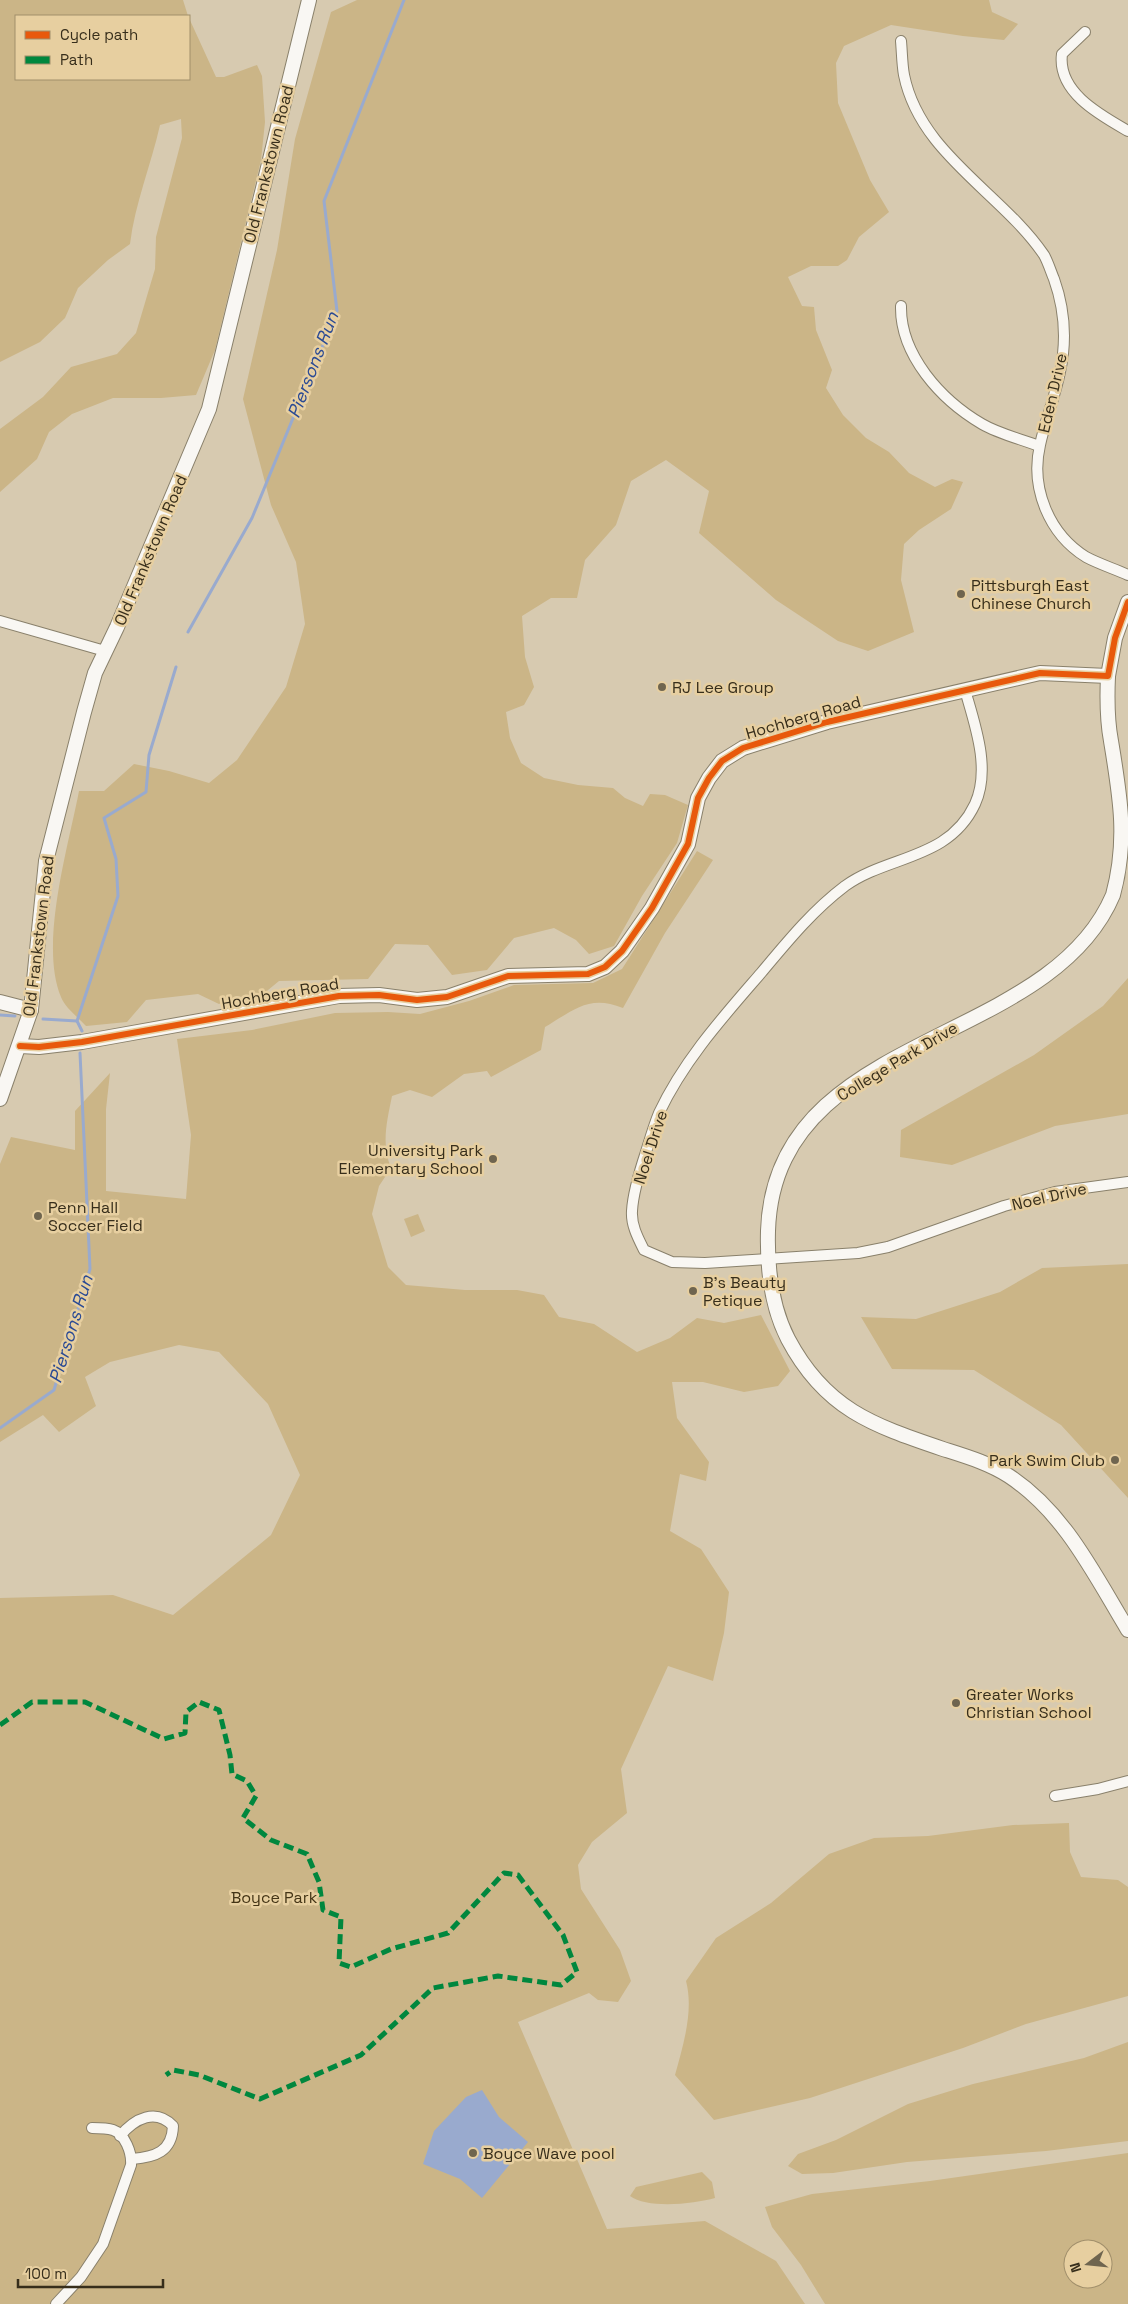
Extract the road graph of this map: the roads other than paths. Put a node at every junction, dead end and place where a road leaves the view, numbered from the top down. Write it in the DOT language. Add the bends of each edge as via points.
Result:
graph roads {
  1 [pos="309,0"];
  2 [pos="1085,32"];
  3 [pos="901,41"];
  4 [pos="1128,131"];
  5 [pos="901,306"];
  6 [pos="1039,446"];
  7 [pos="1128,575"];
  8 [pos="1128,602"];
  9 [pos="0,621"];
  10 [pos="105,651"];
  11 [pos="1108,676"];
  12 [pos="966,690"];
  13 [pos="0,1002"];
  14 [pos="31,1010"];
  15 [pos="20,1046"];
  16 [pos="0,1099"];
  17 [pos="1128,1182"];
  18 [pos="767,1258"];
  19 [pos="1128,1629"];
  20 [pos="1128,1781"];
  21 [pos="1055,1796"];
  22 [pos="92,2128"];
  23 [pos="120,2136"];
  24 [pos="132,2159"];
  25 [pos="56,2304"];
  1 -- 10 [label="street, Old Frankstown Road" via="209,409"];
  2 -- 4 [label="street" via="1062,54 1060,62 1064,74 1087,105"];
  3 -- 6 [label="street, Eden Drive" via="904,75 927,129 1044,256 1056,285 1065,315 1064,340 1060,371"];
  5 -- 6 [label="street" via="906,341 931,381 954,404 982,424"];
  6 -- 7 [label="street, Eden Drive" via="1039,490 1049,518 1064,538 1086,557"];
  8 -- 11 [label="street"];
  9 -- 10 [label="street"];
  10 -- 14 [label="street, Old Frankstown Road" via="84,712 46,861"];
  11 -- 12 [label="street, Hochberg Road" via="1040,672"];
  11 -- 18 [label="street, College Park Drive" via="1110,739 1126,820 1124,859 1113,897 1088,940 1052,972 887,1063 846,1088 822,1108 794,1146 778,1180 768,1220"];
  12 -- 15 [label="street, Hochberg Road" via="827,722 743,748 722,761 698,798 688,844 652,908 622,950 605,967 588,974 508,976 447,997 417,1000 379,995 339,996 82,1042 39,1048"];
  12 -- 18 [label="street, Noel Drive" via="978,737 982,782 966,819 938,846 847,884 822,904 712,1030 674,1085 658,1115 640,1169 632,1211 634,1230 644,1250 672,1262"];
  13 -- 14 [label="street"];
  14 -- 15 [label="street, Old Frankstown Road"];
  15 -- 16 [label="street, Old Frankstown Road"];
  17 -- 18 [label="street, Noel Drive" via="1108,1183 1004,1206 888,1247 858,1253"];
  18 -- 19 [label="street, College Park Drive" via="774,1301 787,1337 822,1386 858,1416 981,1462 1028,1490 1070,1534"];
  20 -- 21 [label="street"];
  22 -- 23 [label="street" via="114,2130"];
  23 -- 24 [label="street"];
  23 -- 24 [label="street" via="139,2120 156,2115 166,2118 173,2126 169,2146 161,2152"];
  24 -- 25 [label="street" via="103,2244"];
}
